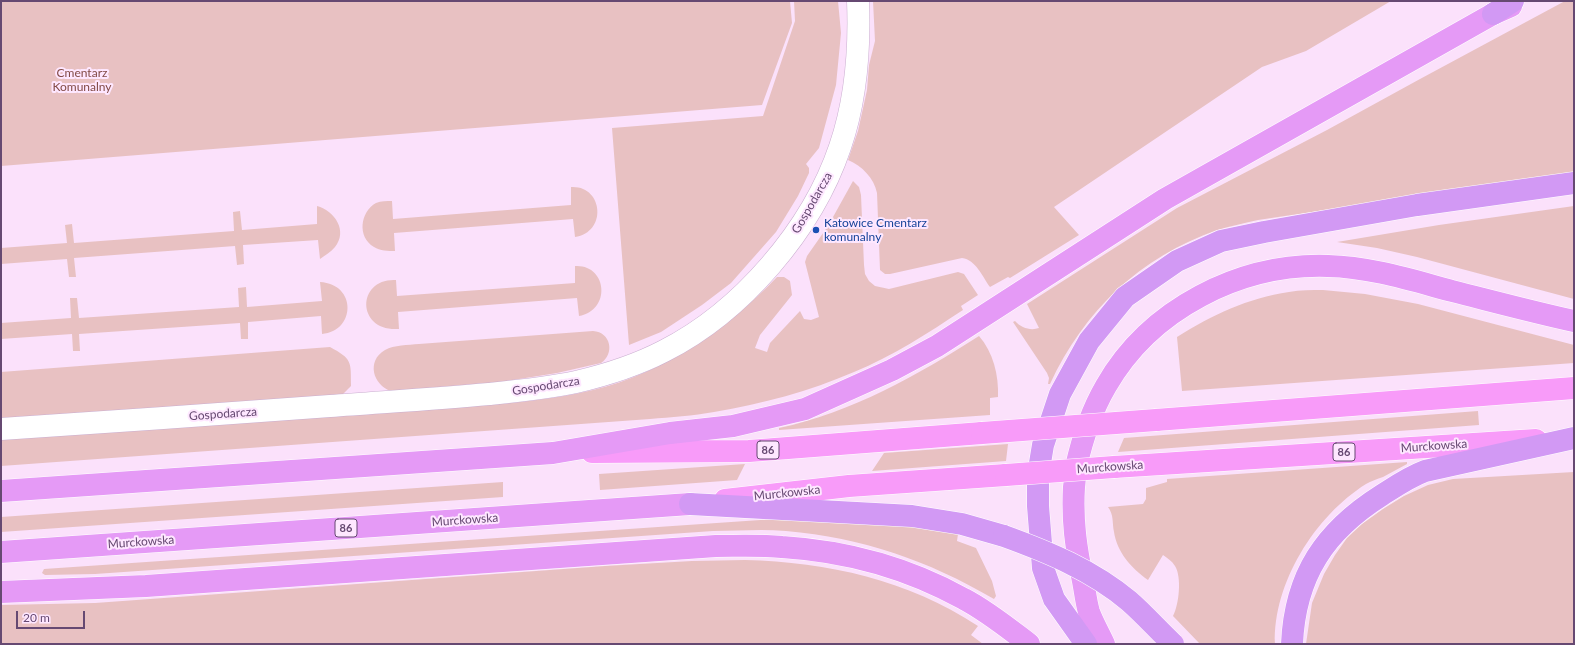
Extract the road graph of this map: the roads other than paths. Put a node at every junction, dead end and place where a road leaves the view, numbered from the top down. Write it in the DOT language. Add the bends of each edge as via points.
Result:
graph roads {
  1 [pos="858,1"];
  2 [pos="1513,1"];
  3 [pos="1524,1"];
  4 [pos="1493,14"];
  5 [pos="1574,183"];
  6 [pos="1574,321"];
  7 [pos="1574,388"];
  8 [pos="1,429"];
  9 [pos="1574,438"];
  10 [pos="553,453"];
  11 [pos="1,491"];
  12 [pos="690,504"];
  13 [pos="1,552"];
  14 [pos="1,592"];
  15 [pos="1029,644"];
  16 [pos="1086,644"];
  17 [pos="1104,644"];
  18 [pos="1173,644"];
  19 [pos="1292,644"];
  1 -- 8 [label="street, Gospodarcza" via="858,51 849,117 837,155 815,201 790,241 754,284 729,307 664,351 622,369 576,382 527,390 447,398"];
  2 -- 4 [label="highway"];
  3 -- 4 [label="highway"];
  4 -- 10 [label="highway" via="1165,200 937,346 886,373 805,408 733,426 670,433"];
  5 -- 16 [label="highway" via="1417,205 1221,242 1177,261 1125,297 1089,341 1060,394 1042,445 1038,475 1043,568 1054,599"];
  6 -- 17 [label="highway" via="1394,276 1357,268 1328,266 1269,271 1232,282 1202,294 1166,318 1135,347 1105,387 1086,432 1076,469 1073,503 1078,558 1089,610"];
  7 -- 10 [label="main road, 86, bridge" via="749,451"];
  9 -- 12 [label="main road, Murckowska / 86, bridge" via="849,486"];
  9 -- 19 [label="highway" via="1425,471 1409,477 1361,508 1338,529 1318,554 1304,578 1294,615"];
  10 -- 11 [label="highway, 86"];
  12 -- 13 [label="highway, Murckowska / 86"];
  12 -- 18 [label="highway, bridge" via="912,516 962,524 1004,536 1058,557 1092,575 1128,601"];
  14 -- 15 [label="highway" via="153,585 716,546 781,546 819,550 892,567 965,599"];
}
